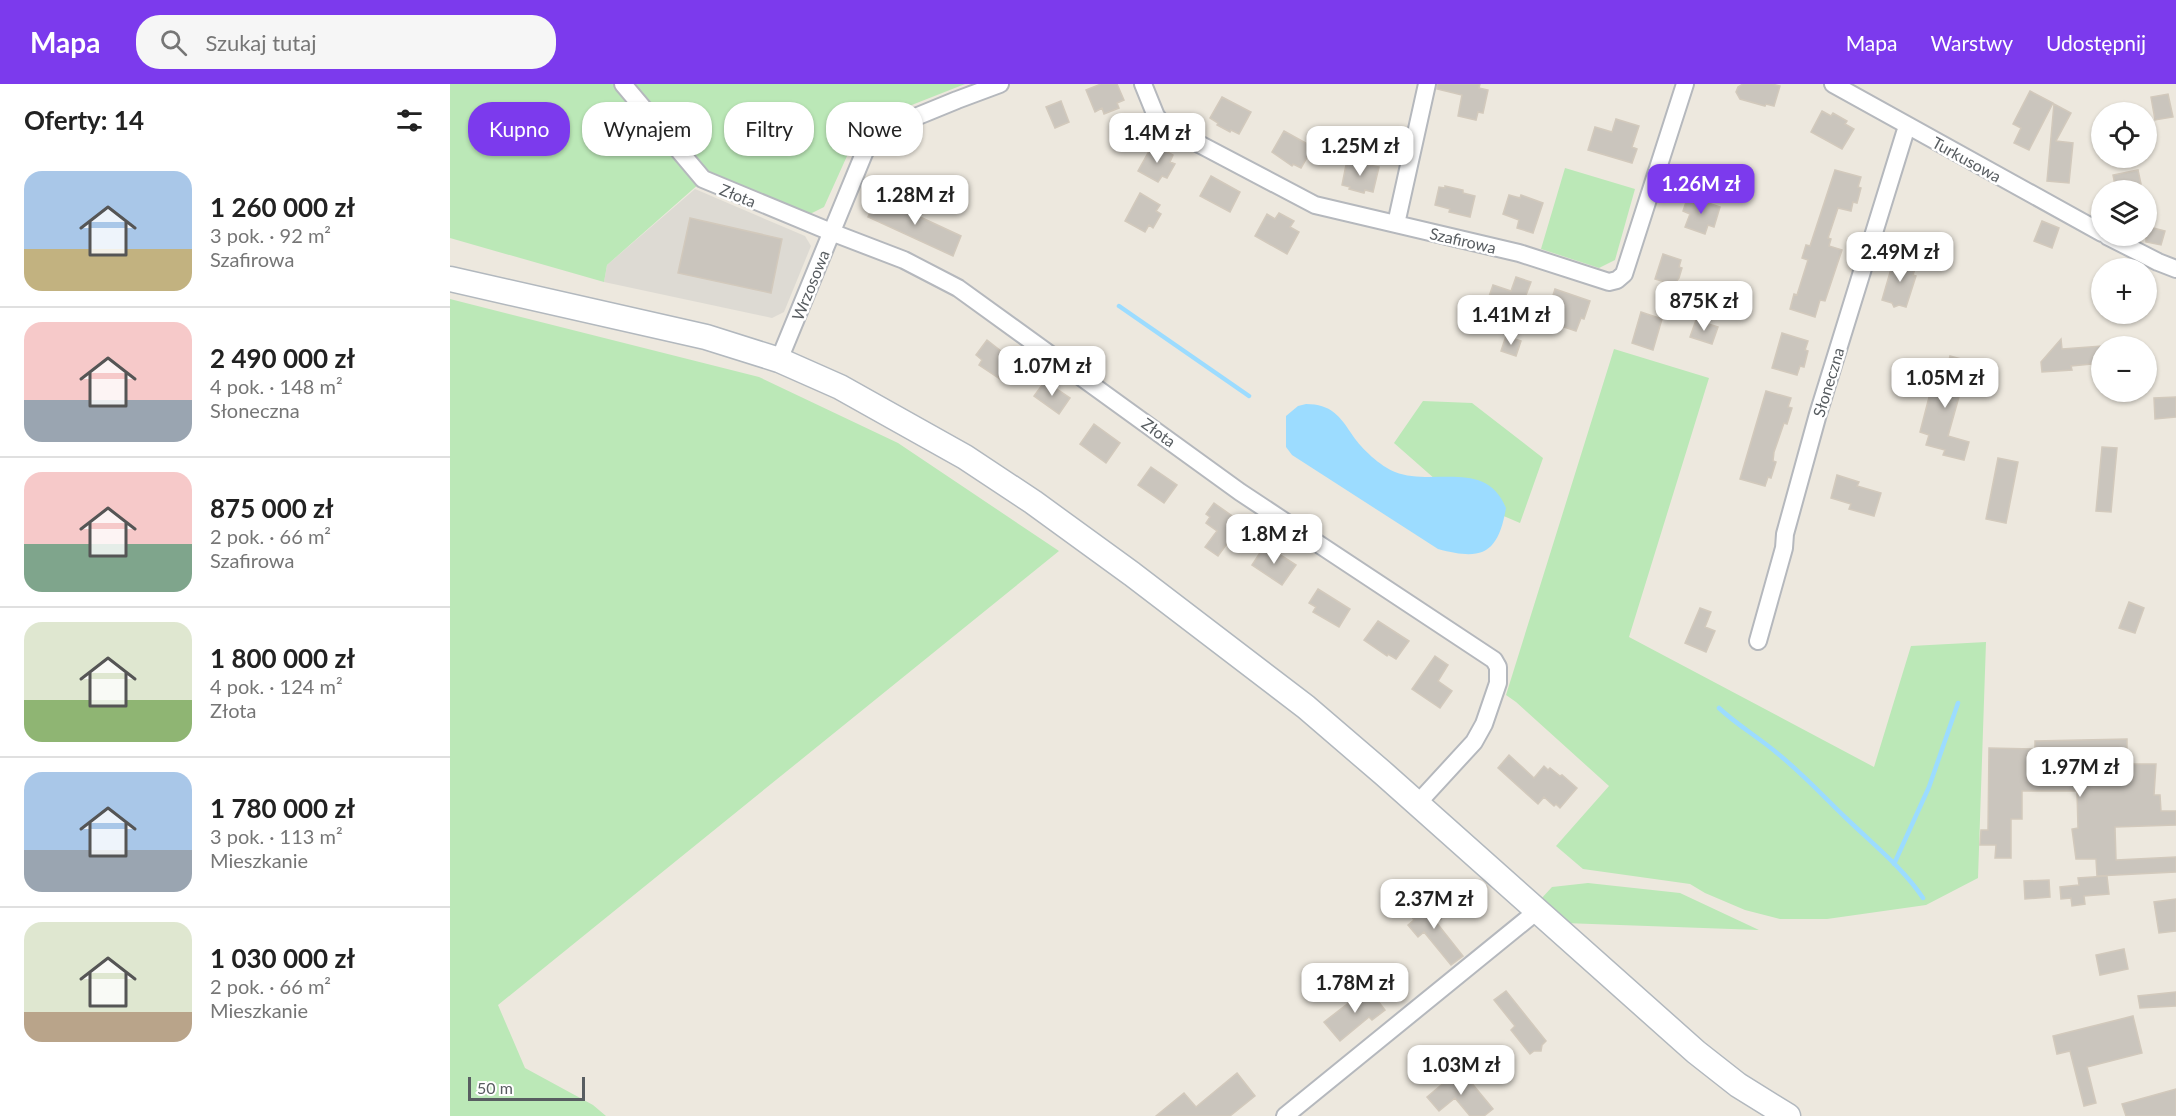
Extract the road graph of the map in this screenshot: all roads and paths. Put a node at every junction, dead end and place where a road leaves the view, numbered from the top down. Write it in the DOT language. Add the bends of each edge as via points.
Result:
graph roads {
  1 [pos="623,84"];
  2 [pos="1000,84"];
  3 [pos="1143,84"];
  4 [pos="1427,84"];
  5 [pos="1685,84"];
  6 [pos="1833,84"];
  7 [pos="1907,126"];
  8 [pos="1396,224"];
  9 [pos="2091,226"];
  10 [pos="831,232"];
  11 [pos="2127,246"];
  12 [pos="2176,269"];
  13 [pos="450,279"];
  14 [pos="779,360"];
  15 [pos="1758,641"];
  16 [pos="1417,804"];
  17 [pos="1537,911"];
  18 [pos="1285,1116"];
  19 [pos="1788,1116"];
  1 -- 10 [label="street, Złota" via="710,184"];
  2 -- 10 [label="street, Wrzosowa" via="891,127 876,140 865,151"];
  3 -- 8 [label="street, Szafirowa" via="1156,116 1173,131 1315,205"];
  4 -- 8 [label="street"];
  5 -- 8 [label="street, Szafirowa" via="1624,274 1617,280 1609,282 1519,254"];
  6 -- 7 [label="street, Turkusowa"];
  7 -- 9 [label="street, Turkusowa"];
  7 -- 15 [label="street, Słoneczna" via="1818,414"];
  10 -- 14 [label="street, Wrzosowa"];
  10 -- 16 [label="street, Złota" via="904,260 958,288 1240,492 1494,660 1498,683 1484,724 1474,742"];
  11 -- 12 [label="street"];
  13 -- 14 [label="street" via="695,335"];
  14 -- 16 [label="street" via="840,387 930,436 1033,502 1306,707"];
  16 -- 17 [label="street"];
  17 -- 18 [label="street"];
  17 -- 19 [label="street" via="1696,1052 1745,1090"];
}
